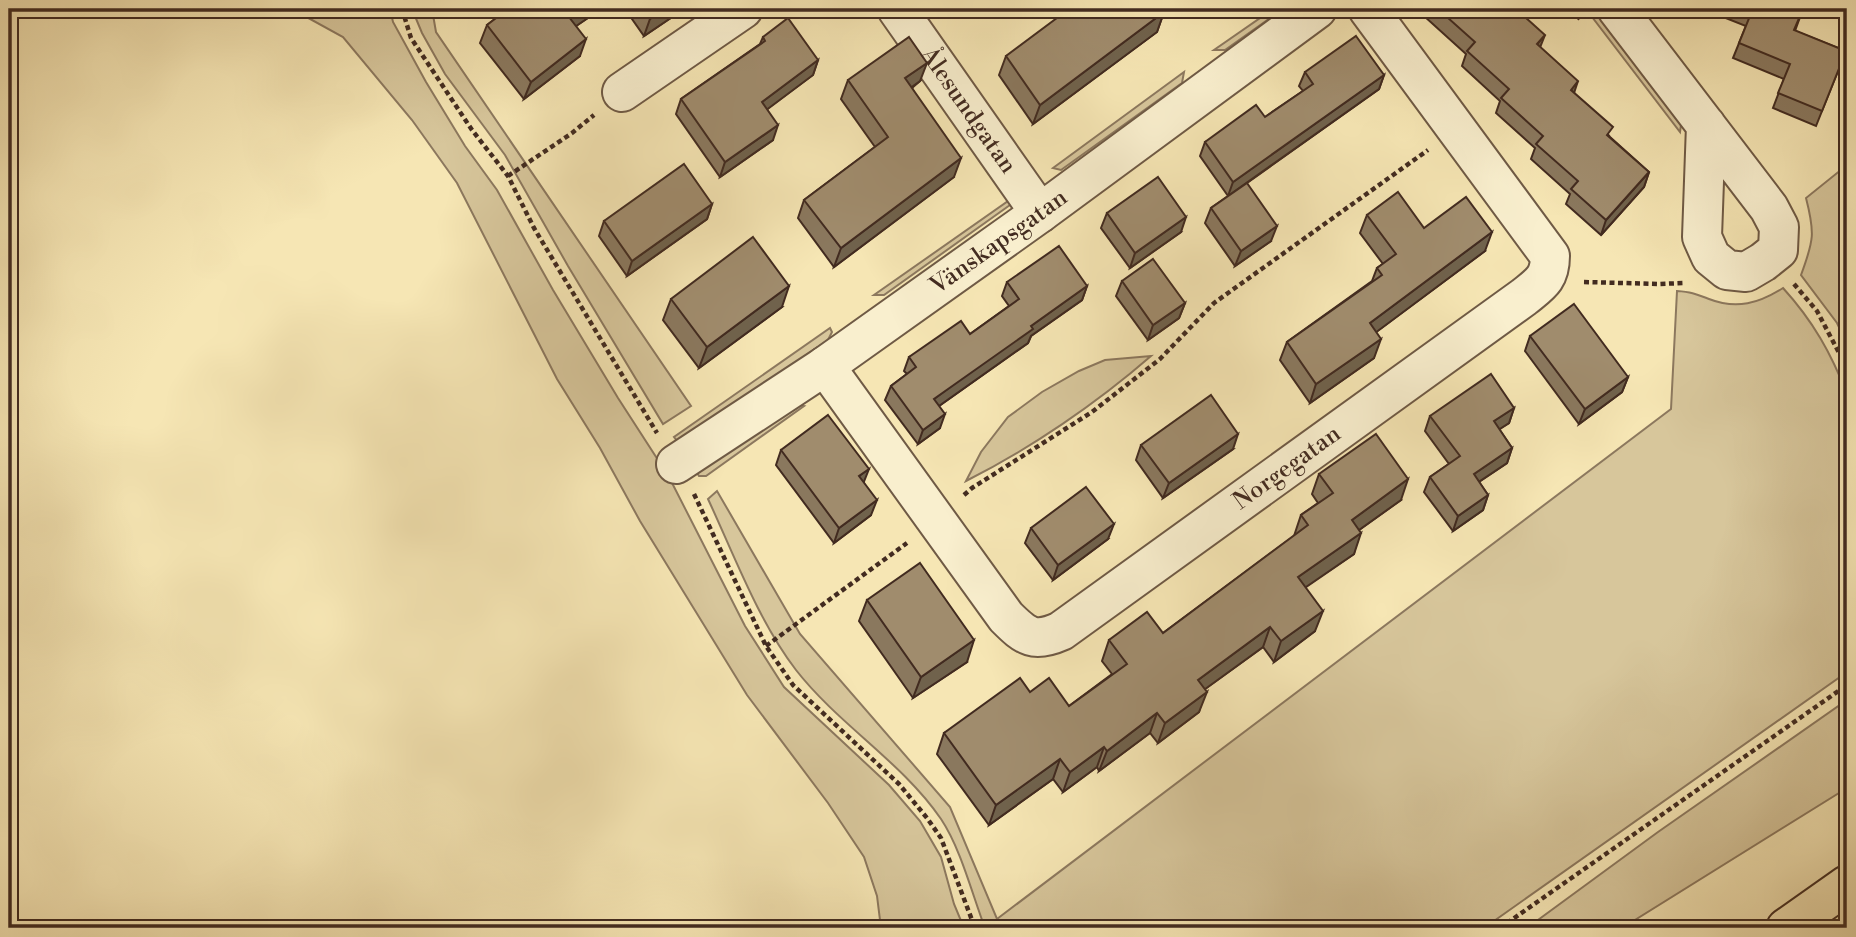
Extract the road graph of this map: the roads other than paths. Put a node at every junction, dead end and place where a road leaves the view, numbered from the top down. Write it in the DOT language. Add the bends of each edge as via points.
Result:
graph roads {
  1 [pos="743,9"];
  2 [pos="897,9"];
  3 [pos="1317,9"];
  4 [pos="1368,9"];
  5 [pos="1617,9"];
  6 [pos="622,92"];
  7 [pos="1706,125"];
  8 [pos="1040,213"];
  9 [pos="825,366"];
  10 [pos="676,464"];
  11 [pos="1847,885"];
  12 [pos="1786,928"];
  1 -- 6 [label="street"];
  2 -- 8 [label="street, Ålesundgatan"];
  3 -- 8 [label="street, Vänskapsgatan"];
  4 -- 9 [label="street, Norgegatan" via="1550,256 1550,270 1524,297 1061,631 1043,639 1023,634 1006,617"];
  5 -- 7 [label="street"];
  8 -- 9 [label="street, Vänskapsgatan"];
  9 -- 10 [label="street, Vänskapsgatan"];
  11 -- 12 [label="highway"];
}
